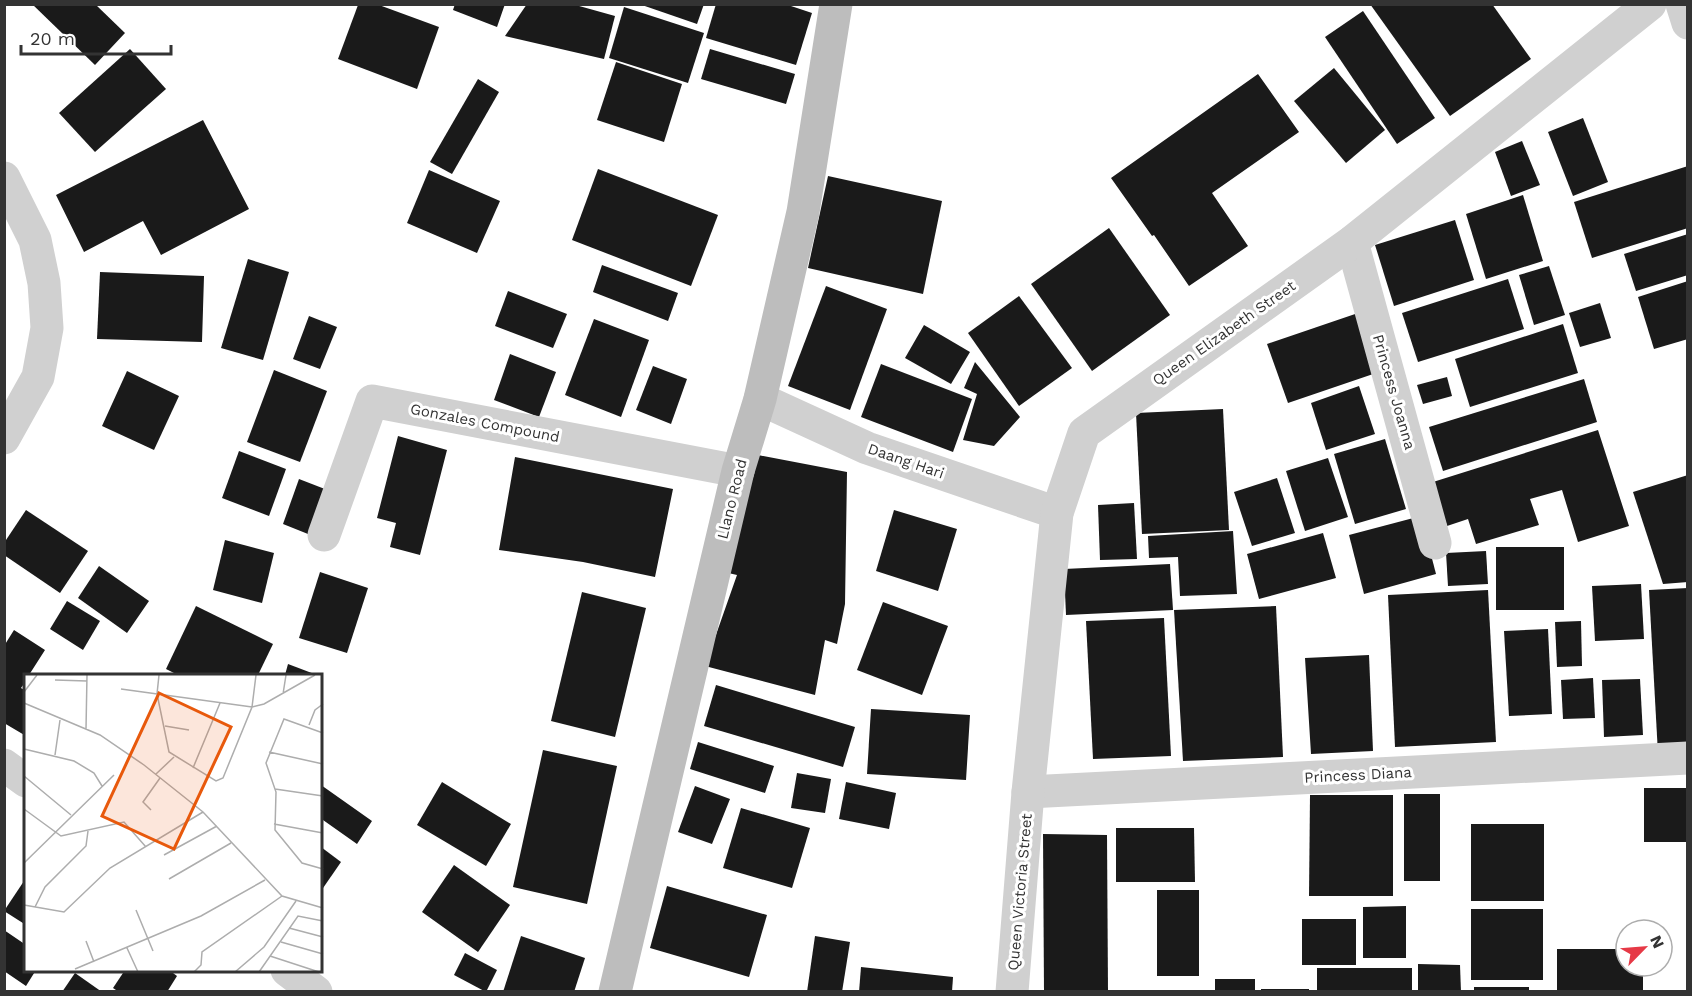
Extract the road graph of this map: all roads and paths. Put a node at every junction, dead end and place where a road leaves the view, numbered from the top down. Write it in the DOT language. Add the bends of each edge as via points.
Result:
graph roads {
  1 [pos="837,4"];
  2 [pos="1650,4"];
  3 [pos="1682,4"];
  4 [pos="1688,23"];
  5 [pos="4,178"];
  6 [pos="1352,242"];
  7 [pos="760,399"];
  8 [pos="4,438"];
  9 [pos="738,471"];
  10 [pos="1057,513"];
  11 [pos="324,535"];
  12 [pos="1435,543"];
  13 [pos="1688,758"];
  14 [pos="4,765"];
  15 [pos="24,780"];
  16 [pos="1028,792"];
  17 [pos="290,972"];
  18 [pos="316,992"];
  19 [pos="615,992"];
  20 [pos="1012,992"];
  1 -- 7 [label="main road, Llano Road" via="803,212"];
  2 -- 6 [label="street, Queen Elizabeth Street"];
  3 -- 4 [label="street"];
  5 -- 8 [label="street" via="35,240 47,328 38,377"];
  6 -- 10 [label="street, Queen Elizabeth Street" via="1083,433"];
  6 -- 12 [label="street, Princess Joanna"];
  7 -- 9 [label="main road, Llano Road"];
  7 -- 10 [label="street, Daang Hari" via="867,447"];
  9 -- 11 [label="street, Gonzales Compound" via="372,401"];
  9 -- 19 [label="main road, Llano Road"];
  10 -- 16 [label="street, Queen Elizabeth Street"];
  13 -- 16 [label="street, Princess Diana"];
  14 -- 15 [label="street"];
  16 -- 20 [label="street, Queen Victoria Street"];
  17 -- 18 [label="street"];
}
